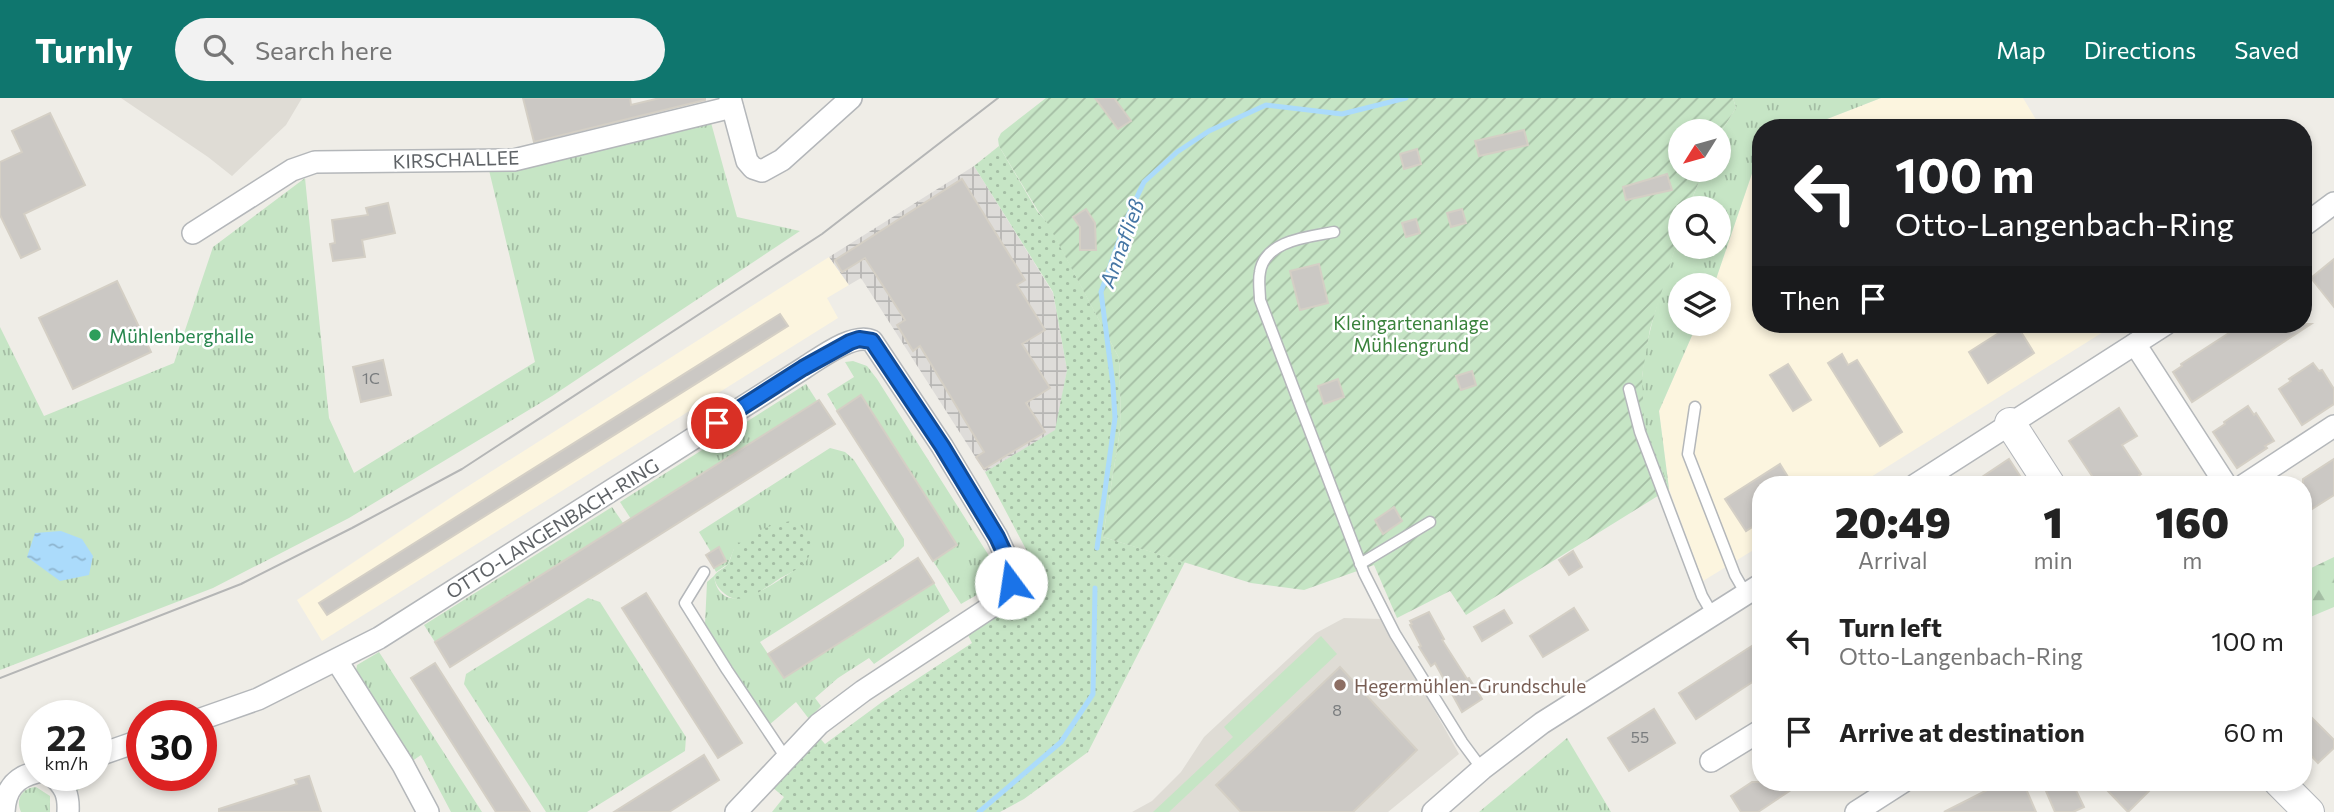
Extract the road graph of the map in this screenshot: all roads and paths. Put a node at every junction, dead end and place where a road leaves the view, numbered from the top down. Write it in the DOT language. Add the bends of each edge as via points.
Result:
graph roads {
  1 [pos="851,98"];
  2 [pos="731,103"];
  3 [pos="2334,203"];
  4 [pos="2312,219"];
  5 [pos="1334,232"];
  6 [pos="193,233"];
  7 [pos="2152,333"];
  8 [pos="2135,344"];
  9 [pos="1629,389"];
  10 [pos="1695,407"];
  11 [pos="2010,422"];
  12 [pos="2334,426"];
  13 [pos="1929,476"];
  14 [pos="2044,476"];
  15 [pos="2220,476"];
  16 [pos="2258,476"];
  17 [pos="1430,522"];
  18 [pos="1360,564"];
  19 [pos="704,572"];
  20 [pos="1752,588"];
  21 [pos="1752,590"];
  22 [pos="1713,615"];
  23 [pos="337,661"];
  24 [pos="217,713"];
  25 [pos="1752,736"];
  26 [pos="786,758"];
  27 [pos="1711,761"];
  28 [pos="1482,769"];
  29 [pos="21,778"];
  30 [pos="66,791"];
  31 [pos="1889,791"];
  32 [pos="2289,791"];
  33 [pos="4,812"];
  34 [pos="68,812"];
  35 [pos="428,812"];
  36 [pos="736,812"];
  37 [pos="1433,812"];
  38 [pos="1856,812"];
  39 [pos="2309,812"];
  1 -- 2 [label="street, KIRSCHALLEE" via="782,160 762,171 747,162"];
  2 -- 6 [label="street, KIRSCHALLEE" via="514,160 315,162 292,170"];
  3 -- 4 [label="street"];
  5 -- 18 [label="lane" via="1288,241 1270,255 1259,270 1260,300"];
  7 -- 8 [label="street"];
  8 -- 11 [label="street"];
  8 -- 15 [label="street"];
  9 -- 22 [label="lane" via="1640,432"];
  10 -- 20 [label="lane" via="1688,454 1735,576"];
  11 -- 13 [label="street"];
  11 -- 14 [label="street"];
  12 -- 16 [label="street"];
  17 -- 18 [label="lane"];
  18 -- 28 [label="lane" via="1395,634"];
  19 -- 26 [label="lane" via="685,603"];
  21 -- 22 [label="street"];
  22 -- 28 [label="street" via="1542,723"];
  23 -- 24 [label="street"];
  23 -- 26 [label="street, OTTO-LANGENBACH-RING" via="803,368 850,342 867,339 892,370 997,537 1010,565 1011,583 997,603 863,691 819,724"];
  23 -- 35 [label="street"];
  25 -- 27 [label="street"];
  26 -- 36 [label="street, OTTO-LANGENBACH-RING"];
  28 -- 37 [label="street"];
  29 -- 33 [label="street" via="7,792"];
  30 -- 34 [label="street"];
  31 -- 38 [label="street"];
  32 -- 39 [label="street"];
}
